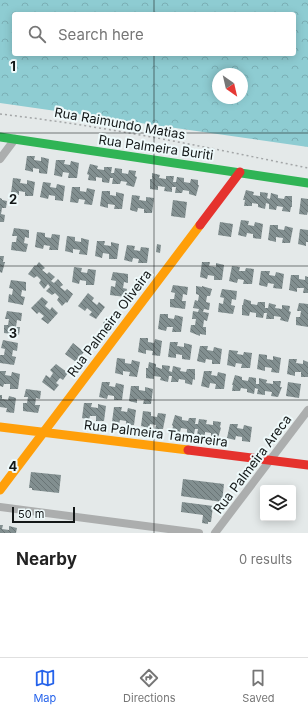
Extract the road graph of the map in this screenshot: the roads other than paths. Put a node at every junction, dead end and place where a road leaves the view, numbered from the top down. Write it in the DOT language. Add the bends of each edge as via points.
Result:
graph roads {
  1 [pos="0,137"];
  2 [pos="15,139"];
  3 [pos="0,159"];
  4 [pos="240,172"];
  5 [pos="308,183"];
  6 [pos="308,410"];
  7 [pos="0,427"];
  8 [pos="43,433"];
  9 [pos="270,461"];
  10 [pos="308,465"];
  11 [pos="0,490"];
  12 [pos="0,508"];
  13 [pos="199,533"];
  14 [pos="215,533"];
  1 -- 2 [label="street, Rua Palmeira Buriti"];
  2 -- 3 [label="street"];
  2 -- 4 [label="street, Rua Palmeira Buriti"];
  4 -- 5 [label="street, Rua Palmeira Buriti"];
  4 -- 8 [label="street, Rua Palmeira Oliveira"];
  6 -- 9 [label="street, Rua Palmeira Areca"];
  7 -- 8 [label="street, Rua Palmeira Tamareira"];
  8 -- 9 [label="street, Rua Palmeira Tamareira"];
  8 -- 11 [label="street, Rua Palmeira Oliveira"];
  9 -- 10 [label="street, Rua Palmeira Tamareira"];
  9 -- 14 [label="street, Rua Palmeira Areca"];
  12 -- 13 [label="street"];
}
